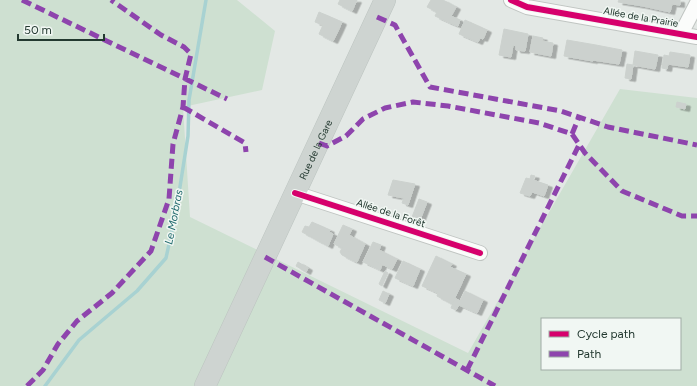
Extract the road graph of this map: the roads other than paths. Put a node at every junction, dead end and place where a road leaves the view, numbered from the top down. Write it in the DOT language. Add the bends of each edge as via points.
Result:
graph roads {
  1 [pos="385,0"];
  2 [pos="511,0"];
  3 [pos="697,2"];
  4 [pos="681,34"];
  5 [pos="697,37"];
  6 [pos="295,193"];
  7 [pos="480,253"];
  8 [pos="205,386"];
  1 -- 6 [label="main road, Rue de la Gare"];
  2 -- 4 [label="street, Allée de la Prairie" via="528,7"];
  3 -- 4 [label="street"];
  4 -- 5 [label="street, Allée de la Prairie"];
  6 -- 7 [label="street, Allée de la Forêt"];
  6 -- 8 [label="main road, Rue de la Gare"];
}
